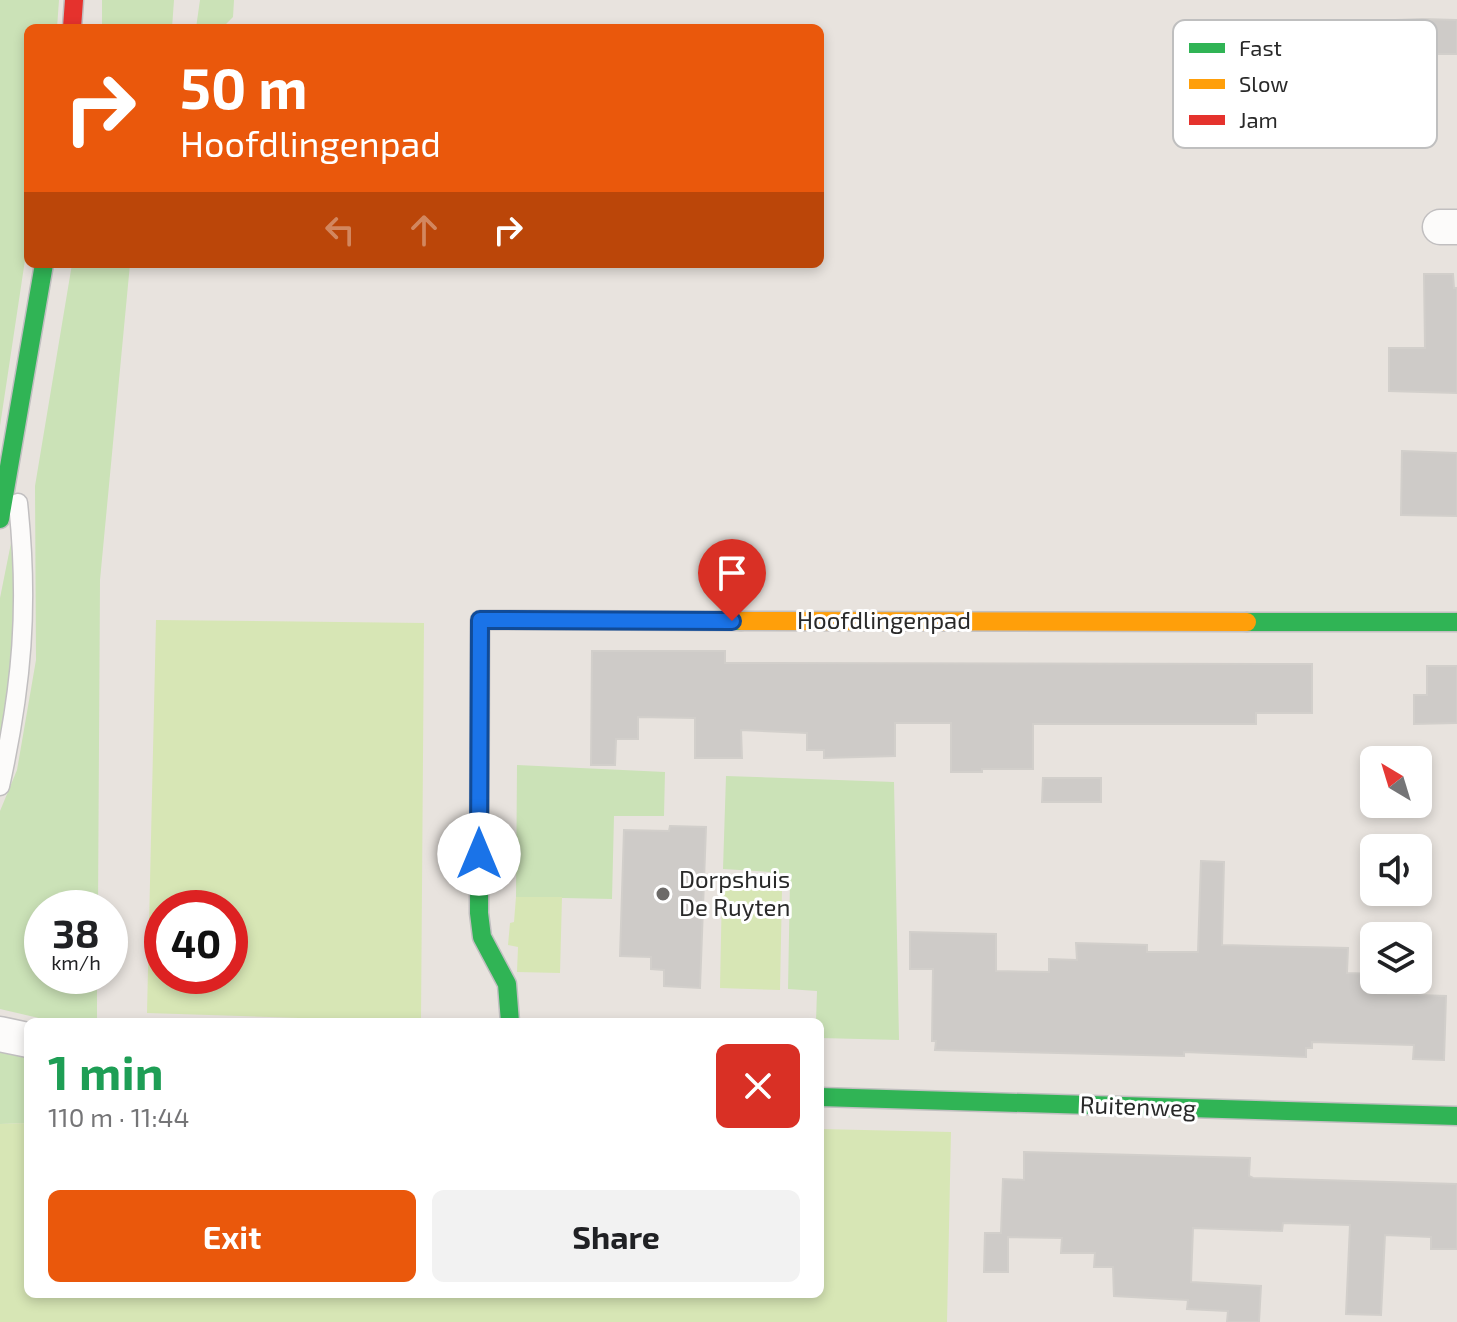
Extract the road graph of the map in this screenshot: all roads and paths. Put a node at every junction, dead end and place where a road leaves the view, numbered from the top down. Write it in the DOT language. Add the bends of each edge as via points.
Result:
graph roads {
  1 [pos="74,0"];
  2 [pos="72,24"];
  3 [pos="43,268"];
  4 [pos="13,455"];
  5 [pos="0,519"];
  6 [pos="1457,622"];
  7 [pos="0,786"];
  8 [pos="510,1018"];
  9 [pos="0,1034"];
  10 [pos="24,1039"];
  11 [pos="824,1097"];
  12 [pos="1457,1116"];
  1 -- 2 [label="main road"];
  3 -- 4 [label="main road"];
  4 -- 5 [label="main road"];
  4 -- 7 [label="lane" via="24,630 21,677"];
  6 -- 8 [label="main road, Hoofdlingenpad" via="480,620 479,913 482,937 507,984"];
  9 -- 10 [label="street"];
  11 -- 12 [label="main road, Ruitenweg"];
}
